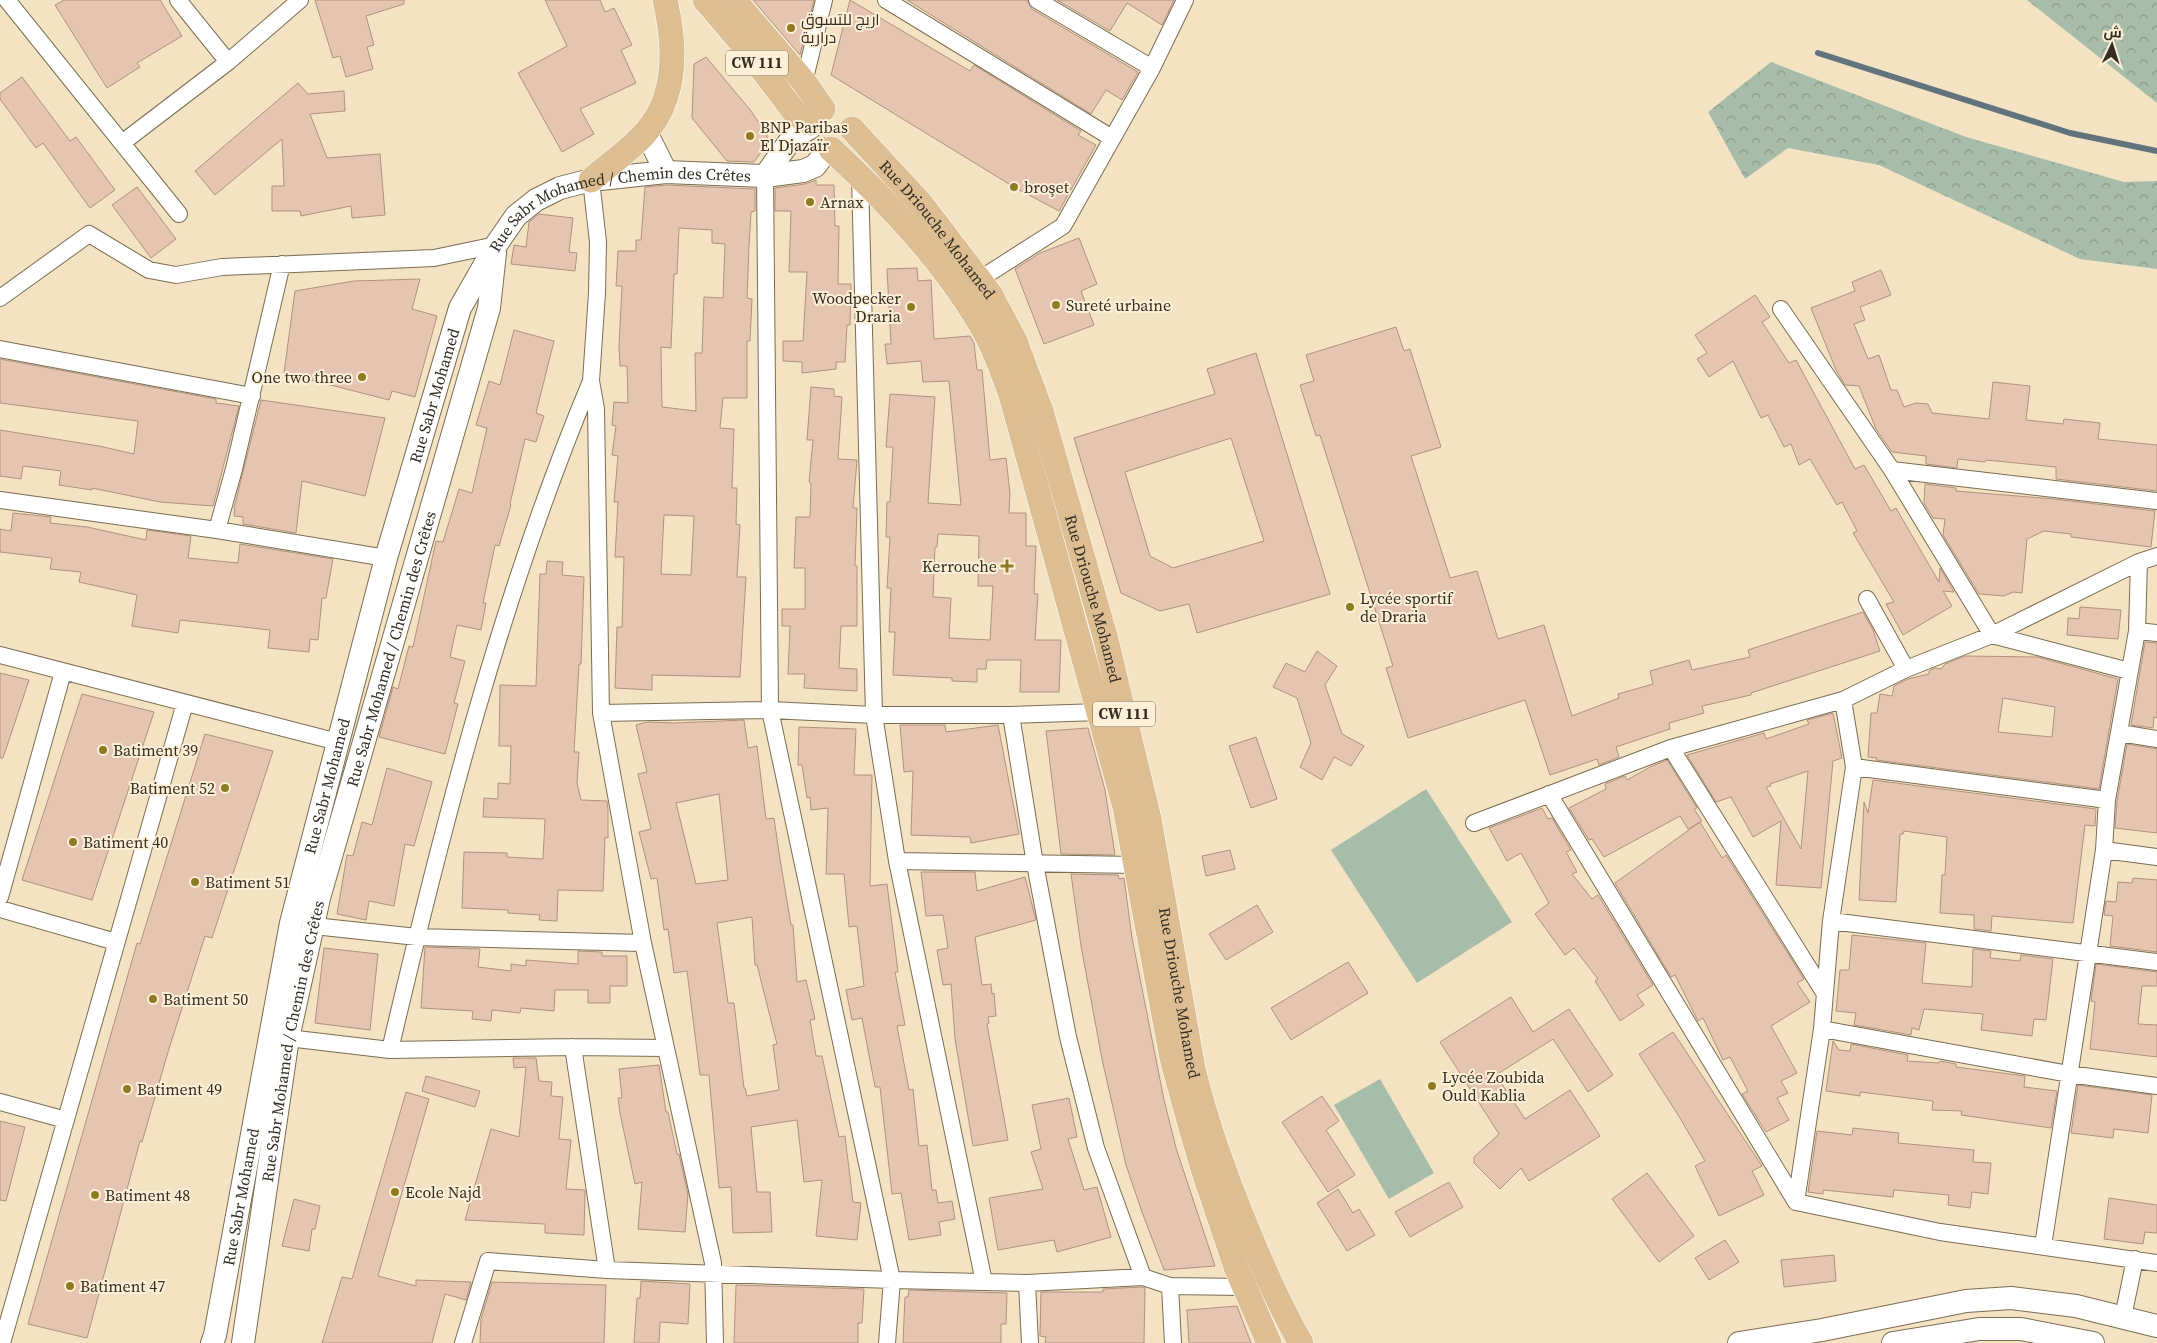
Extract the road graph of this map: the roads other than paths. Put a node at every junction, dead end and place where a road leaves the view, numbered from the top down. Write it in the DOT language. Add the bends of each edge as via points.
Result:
graph roads {
  1 [pos="6,0"];
  2 [pos="178,0"];
  3 [pos="300,0"];
  4 [pos="665,0"];
  5 [pos="705,0"];
  6 [pos="734,0"];
  7 [pos="824,0"];
  8 [pos="886,0"];
  9 [pos="1037,0"];
  10 [pos="1185,0"];
  11 [pos="0,6"];
  12 [pos="228,62"];
  13 [pos="1152,68"];
  14 [pos="804,82"];
  15 [pos="814,120"];
  16 [pos="852,129"];
  17 [pos="646,132"];
  18 [pos="1112,138"];
  19 [pos="122,143"];
  20 [pos="829,149"];
  21 [pos="666,172"];
  22 [pos="765,176"];
  23 [pos="860,176"];
  24 [pos="591,180"];
  25 [pos="179,214"];
  26 [pos="496,245"];
  27 [pos="282,264"];
  28 [pos="980,279"];
  29 [pos="0,298"];
  30 [pos="1781,309"];
  31 [pos="0,349"];
  32 [pos="591,381"];
  33 [pos="252,396"];
  34 [pos="1892,470"];
  35 [pos="0,500"];
  36 [pos="2157,502"];
  37 [pos="217,530"];
  38 [pos="2157,556"];
  39 [pos="386,558"];
  40 [pos="2139,562"];
  41 [pos="1867,599"];
  42 [pos="2137,631"];
  43 [pos="2157,633"];
  44 [pos="1992,635"];
  45 [pos="0,655"];
  46 [pos="1906,669"];
  47 [pos="2129,671"];
  48 [pos="63,672"];
  49 [pos="1843,700"];
  50 [pos="185,703"];
  51 [pos="770,710"];
  52 [pos="1100,712"];
  53 [pos="601,713"];
  54 [pos="874,714"];
  55 [pos="1011,715"];
  56 [pos="2120,733"];
  57 [pos="2157,739"];
  58 [pos="338,742"];
  59 [pos="1671,748"];
  60 [pos="1854,767"];
  61 [pos="1549,794"];
  62 [pos="2107,800"];
  63 [pos="1474,823"];
  64 [pos="2104,850"];
  65 [pos="2157,856"];
  66 [pos="897,861"];
  67 [pos="1035,864"];
  68 [pos="1136,865"];
  69 [pos="0,897"];
  70 [pos="0,909"];
  71 [pos="1831,921"];
  72 [pos="314,926"];
  73 [pos="416,937"];
  74 [pos="116,942"];
  75 [pos="643,942"];
  76 [pos="2087,952"];
  77 [pos="2157,962"];
  78 [pos="1825,994"];
  79 [pos="1822,1029"];
  80 [pos="288,1038"];
  81 [pos="573,1047"];
  82 [pos="666,1048"];
  83 [pos="390,1050"];
  84 [pos="2069,1074"];
  85 [pos="2157,1086"];
  86 [pos="0,1102"];
  87 [pos="66,1120"];
  88 [pos="1796,1202"];
  89 [pos="2043,1246"];
  90 [pos="2135,1259"];
  91 [pos="2157,1263"];
  92 [pos="607,1270"];
  93 [pos="714,1274"];
  94 [pos="1143,1277"];
  95 [pos="892,1280"];
  96 [pos="984,1282"];
  97 [pos="1027,1283"];
  98 [pos="1170,1286"];
  99 [pos="1243,1287"];
  100 [pos="2123,1317"];
  101 [pos="2157,1326"];
  102 [pos="2021,1336"];
  103 [pos="2,1340"];
  104 [pos="212,1343"];
  105 [pos="243,1343"];
  106 [pos="463,1343"];
  107 [pos="714,1343"];
  108 [pos="887,1343"];
  109 [pos="1030,1343"];
  110 [pos="1174,1343"];
  111 [pos="1269,1343"];
  112 [pos="1301,1343"];
  113 [pos="1739,1343"];
  114 [pos="1893,1343"];
  115 [pos="2093,1343"];
  1 -- 11 [label="street"];
  1 -- 19 [label="street"];
  2 -- 12 [label="street"];
  3 -- 12 [label="street"];
  4 -- 17 [label="main road" via="671,31 670,80 657,117"];
  5 -- 15 [label="main road, CW 111" via="796,114"];
  6 -- 14 [label="main road"];
  7 -- 14 [label="street"];
  8 -- 18 [label="street"];
  9 -- 13 [label="street"];
  10 -- 13 [label="street"];
  12 -- 19 [label="street"];
  13 -- 18 [label="street"];
  14 -- 15 [label="main road"];
  15 -- 16 [label="main road" via="830,107 848,116"];
  15 -- 20 [label="main road" via="810,134 817,144"];
  15 -- 22 [label="main road" via="792,138"];
  16 -- 20 [label="main road" via="848,141"];
  16 -- 28 [label="main road, Rue Driouche Mohamed / CW 111" via="922,205"];
  17 -- 21 [label="main road"];
  17 -- 24 [label="main road"];
  18 -- 28 [label="street" via="1063,226"];
  19 -- 25 [label="street"];
  20 -- 22 [label="main road, Rue Sabr Mohamed / Chemin des Crêtes" via="815,166"];
  20 -- 23 [label="main road, Rue Driouche Mohamed / CW 111"];
  21 -- 22 [label="main road, Rue Sabr Mohamed / Chemin des Crêtes"];
  21 -- 24 [label="main road, Rue Sabr Mohamed / Chemin des Crêtes"];
  22 -- 51 [label="street"];
  23 -- 52 [label="main road, Rue Driouche Mohamed / CW 111" via="940,264 969,307 998,361 1018,418"];
  23 -- 54 [label="street"];
  24 -- 26 [label="main road, Rue Sabr Mohamed / Chemin des Crêtes" via="560,188 536,200 516,216"];
  24 -- 32 [label="street" via="598,242"];
  26 -- 27 [label="street" via="434,258"];
  26 -- 39 [label="main road, Rue Sabr Mohamed" via="460,308"];
  26 -- 72 [label="main road, Rue Sabr Mohamed / Chemin des Crêtes" via="490,308"];
  27 -- 29 [label="street" via="222,267 176,275 149,270 89,234"];
  27 -- 33 [label="street"];
  28 -- 112 [label="main road, Rue Driouche Mohamed / CW 111" via="1012,333 1042,411 1104,636 1149,819 1193,1069 1207,1122 1258,1255"];
  30 -- 34 [label="street"];
  31 -- 33 [label="street"];
  32 -- 53 [label="street" via="596,409"];
  32 -- 73 [label="street" via="562,452 478,702"];
  33 -- 37 [label="street"];
  34 -- 36 [label="street"];
  34 -- 44 [label="street"];
  35 -- 37 [label="street"];
  37 -- 39 [label="street"];
  38 -- 40 [label="street"];
  39 -- 58 [label="main road, Rue Sabr Mohamed"];
  40 -- 42 [label="street"];
  40 -- 44 [label="street"];
  41 -- 46 [label="street"];
  42 -- 43 [label="street"];
  42 -- 47 [label="street"];
  44 -- 46 [label="street"];
  44 -- 47 [label="street"];
  45 -- 48 [label="street"];
  46 -- 49 [label="street"];
  47 -- 56 [label="street"];
  48 -- 50 [label="street"];
  48 -- 69 [label="street"];
  49 -- 59 [label="street"];
  49 -- 60 [label="street"];
  50 -- 58 [label="street"];
  50 -- 74 [label="street"];
  51 -- 53 [label="street"];
  51 -- 54 [label="street"];
  51 -- 95 [label="street"];
  52 -- 55 [label="street"];
  52 -- 68 [label="main road, Rue Driouche Mohamed / CW 111" via="1125,807"];
  53 -- 75 [label="street"];
  54 -- 55 [label="street"];
  54 -- 66 [label="street"];
  55 -- 67 [label="street"];
  56 -- 57 [label="street"];
  56 -- 62 [label="street"];
  58 -- 104 [label="main road, Rue Sabr Mohamed" via="292,923"];
  59 -- 61 [label="street"];
  59 -- 78 [label="street"];
  60 -- 62 [label="street"];
  60 -- 71 [label="street"];
  61 -- 63 [label="street"];
  61 -- 88 [label="street"];
  62 -- 64 [label="street"];
  64 -- 65 [label="street"];
  64 -- 76 [label="street"];
  66 -- 67 [label="street"];
  66 -- 96 [label="street"];
  67 -- 68 [label="street"];
  67 -- 94 [label="street" via="1068,1037 1096,1148"];
  68 -- 99 [label="main road, Rue Driouche Mohamed / CW 111" via="1175,1066 1204,1172"];
  70 -- 74 [label="street"];
  71 -- 76 [label="street"];
  71 -- 78 [label="street"];
  72 -- 73 [label="street"];
  72 -- 80 [label="main road, Rue Sabr Mohamed / Chemin des Crêtes"];
  73 -- 75 [label="street"];
  73 -- 83 [label="street"];
  74 -- 87 [label="street"];
  75 -- 82 [label="street"];
  76 -- 77 [label="street"];
  76 -- 84 [label="street"];
  78 -- 79 [label="street"];
  79 -- 84 [label="street"];
  79 -- 88 [label="street"];
  80 -- 83 [label="street"];
  80 -- 105 [label="main road, Rue Sabr Mohamed / Chemin des Crêtes"];
  81 -- 82 [label="street"];
  81 -- 83 [label="street"];
  81 -- 92 [label="street"];
  82 -- 93 [label="street"];
  84 -- 85 [label="street"];
  84 -- 89 [label="street"];
  86 -- 87 [label="street"];
  87 -- 103 [label="street"];
  88 -- 89 [label="street" via="1940,1232"];
  89 -- 90 [label="street"];
  90 -- 91 [label="street"];
  90 -- 100 [label="street"];
  92 -- 93 [label="street"];
  92 -- 106 [label="street" via="488,1261"];
  93 -- 95 [label="street"];
  93 -- 107 [label="street"];
  94 -- 97 [label="street"];
  94 -- 98 [label="street"];
  95 -- 96 [label="street"];
  95 -- 108 [label="street"];
  96 -- 97 [label="street"];
  97 -- 109 [label="street"];
  98 -- 99 [label="street"];
  98 -- 110 [label="street"];
  99 -- 111 [label="main road, Rue Driouche Mohamed / CW 111"];
  100 -- 101 [label="main road"];
  100 -- 113 [label="main road" via="2076,1306 2011,1298 1966,1301"];
  102 -- 114 [label="main road" via="1979,1330"];
  102 -- 115 [label="main road"];
}
